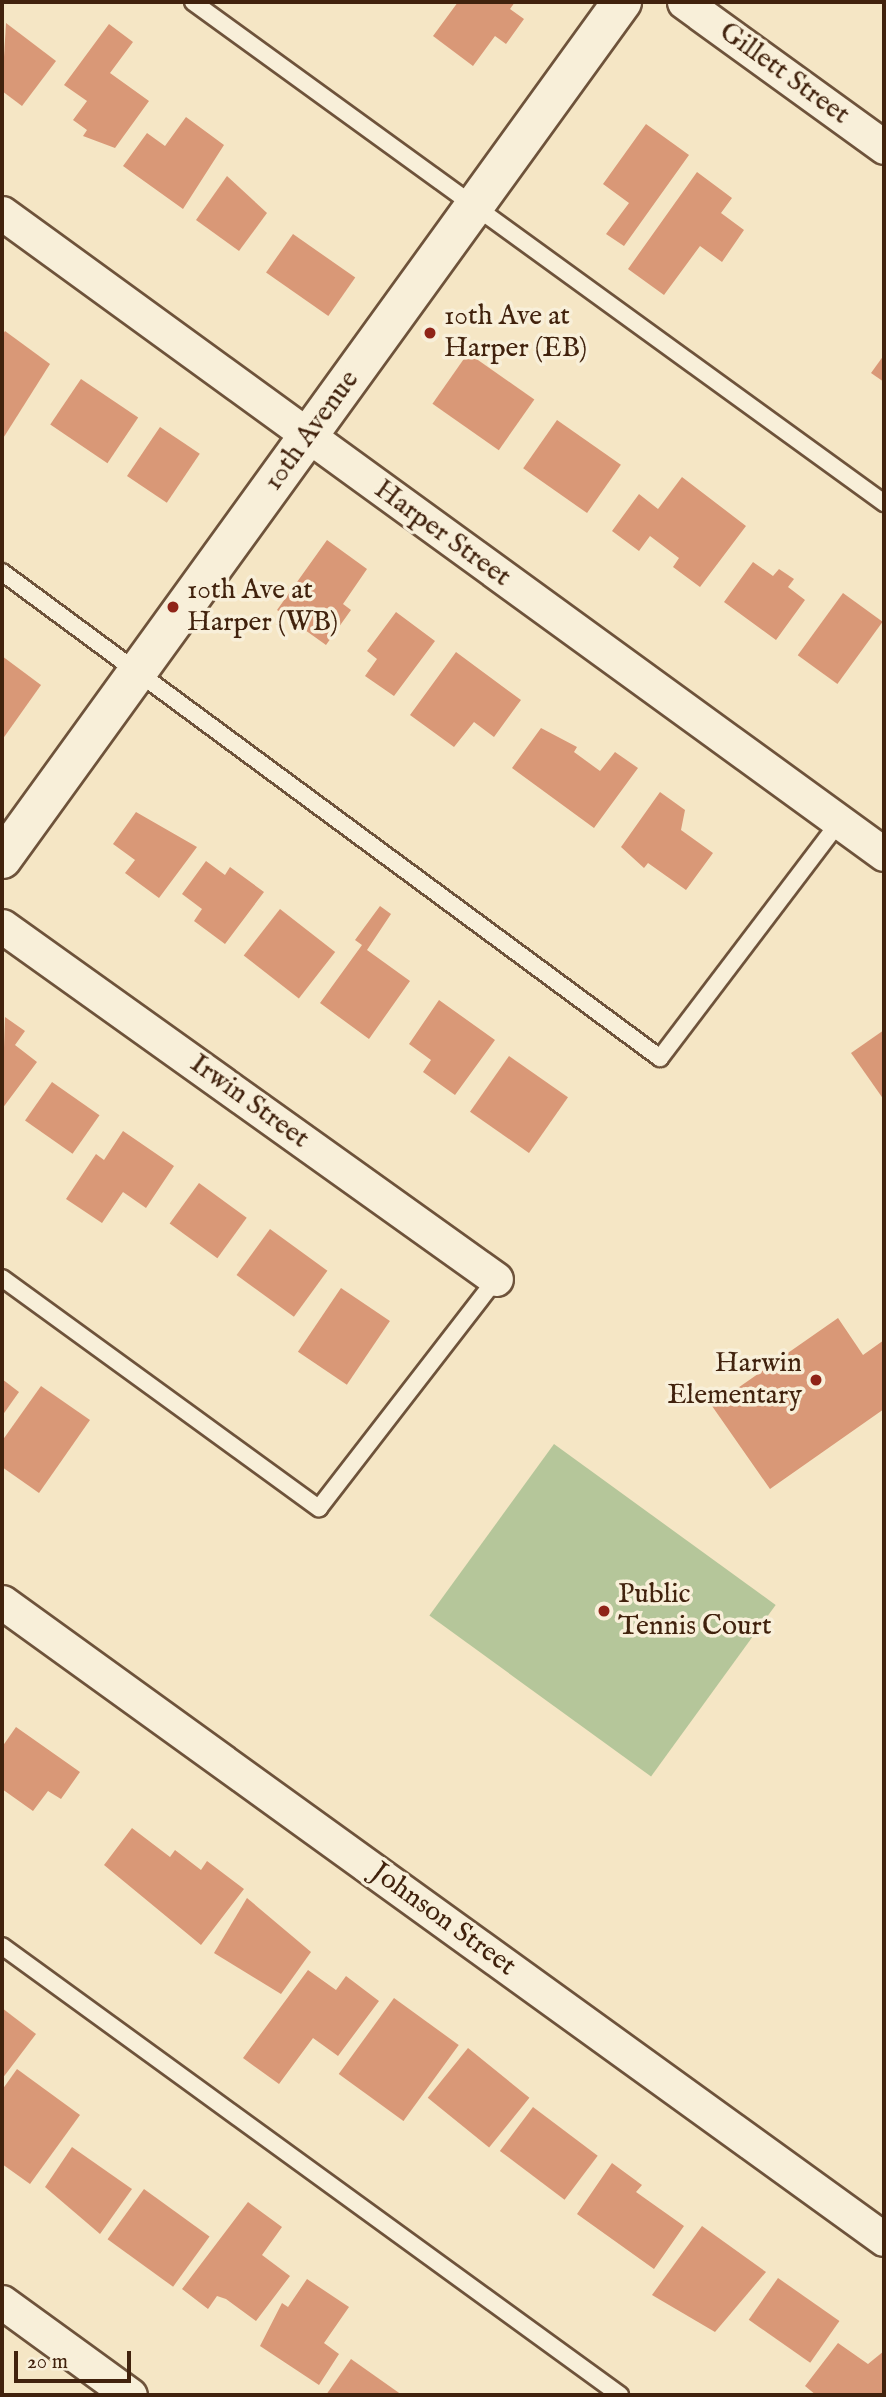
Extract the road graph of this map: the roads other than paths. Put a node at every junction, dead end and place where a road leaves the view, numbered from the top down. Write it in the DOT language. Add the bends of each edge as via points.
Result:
graph roads {
  1 [pos="193,2"];
  2 [pos="622,2"];
  3 [pos="684,2"];
  4 [pos="884,147"];
  5 [pos="474,206"];
  6 [pos="2,213"];
  7 [pos="308,438"];
  8 [pos="884,503"];
  9 [pos="2,572"];
  10 [pos="139,671"];
  11 [pos="840,821"];
  12 [pos="884,854"];
  13 [pos="2,859"];
  14 [pos="2,926"];
  15 [pos="2,1278"];
  16 [pos="496,1279"];
  17 [pos="2,1602"];
  18 [pos="2,1946"];
  19 [pos="884,2239"];
  20 [pos="2,2302"];
  21 [pos="130,2395"];
  22 [pos="620,2395"];
  1 -- 5 [label="lane"];
  2 -- 5 [label="street, 10th Avenue"];
  3 -- 4 [label="street, Gillett Street"];
  5 -- 7 [label="street, 10th Avenue"];
  5 -- 8 [label="lane"];
  6 -- 7 [label="street, Harper Street"];
  7 -- 10 [label="street, 10th Avenue"];
  7 -- 11 [label="street, Harper Street"];
  9 -- 10 [label="lane"];
  10 -- 11 [label="lane" via="660,1058"];
  10 -- 13 [label="street, 10th Avenue"];
  11 -- 12 [label="street, Harper Street"];
  14 -- 16 [label="street, Irwin Street"];
  15 -- 16 [label="lane" via="319,1508"];
  17 -- 19 [label="street, Johnson Street"];
  18 -- 22 [label="lane"];
  20 -- 21 [label="street"];
}
